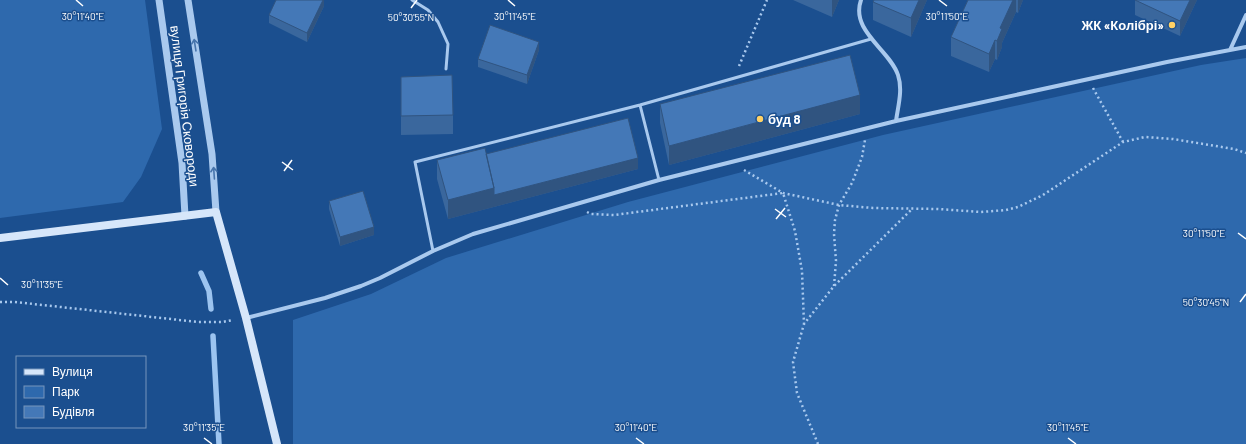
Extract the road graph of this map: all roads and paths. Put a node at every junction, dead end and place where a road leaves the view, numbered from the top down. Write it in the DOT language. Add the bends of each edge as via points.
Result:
graph roads {
  1 [pos="159,0"];
  2 [pos="188,0"];
  3 [pos="412,0"];
  4 [pos="767,0"];
  5 [pos="861,0"];
  6 [pos="1246,15"];
  7 [pos="871,39"];
  8 [pos="1246,47"];
  9 [pos="1230,50"];
  10 [pos="446,69"];
  11 [pos="733,79"];
  12 [pos="1088,79"];
  13 [pos="640,105"];
  14 [pos="896,121"];
  15 [pos="867,129"];
  16 [pos="1123,142"];
  17 [pos="1246,153"];
  18 [pos="732,162"];
  19 [pos="660,180"];
  20 [pos="783,193"];
  21 [pos="839,205"];
  22 [pos="569,206"];
  23 [pos="913,209"];
  24 [pos="216,212"];
  25 [pos="185,216"];
  26 [pos="0,238"];
  27 [pos="433,251"];
  28 [pos="834,286"];
  29 [pos="0,302"];
  30 [pos="246,318"];
  31 [pos="804,324"];
  32 [pos="278,444"];
  33 [pos="818,444"];
  1 -- 25 [label="street, вулиця Григорія Сковороди" via="182,162"];
  24 -- 2 [label="street, вулиця Григорія Сковороди, one-way" via="212,154"];
  3 -- 10 [label="lane" via="428,10 438,22 448,44"];
  4 -- 11 [label="path"];
  5 -- 7 [label="street" via="861,19"];
  6 -- 9 [label="street"];
  7 -- 11 [label="lane"];
  7 -- 14 [label="street" via="898,74 900,92"];
  8 -- 9 [label="street"];
  9 -- 12 [label="street"];
  11 -- 13 [label="lane"];
  12 -- 14 [label="street"];
  12 -- 16 [label="path"];
  13 -- 19 [label="lane"];
  13 -- 27 [label="lane" via="415,162"];
  14 -- 15 [label="street"];
  15 -- 18 [label="street"];
  15 -- 21 [label="path" via="862,157 852,183"];
  16 -- 17 [label="path" via="1146,137 1173,139"];
  16 -- 23 [label="path" via="1043,195 1018,207 981,212"];
  18 -- 19 [label="street"];
  18 -- 20 [label="path"];
  19 -- 22 [label="street"];
  20 -- 21 [label="path"];
  20 -- 22 [label="path" via="614,215 591,214"];
  20 -- 31 [label="path" via="795,231 802,271"];
  21 -- 23 [label="path"];
  21 -- 28 [label="path" via="834,234"];
  22 -- 27 [label="street" via="473,234"];
  23 -- 28 [label="path"];
  24 -- 25 [label="main road"];
  24 -- 30 [label="main road"];
  25 -- 26 [label="main road"];
  27 -- 30 [label="street" via="361,286"];
  28 -- 31 [label="path"];
  29 -- 30 [label="path" via="198,322"];
  30 -- 32 [label="main road"];
  31 -- 33 [label="path" via="793,362 797,393"];
}
